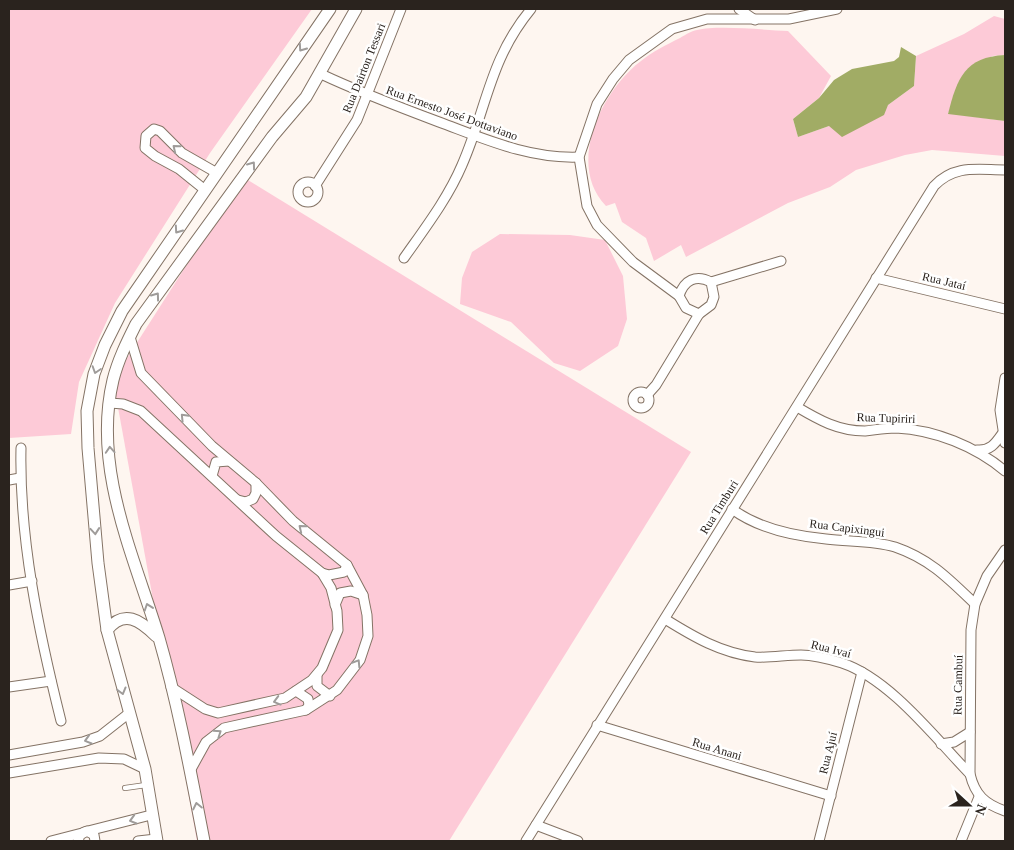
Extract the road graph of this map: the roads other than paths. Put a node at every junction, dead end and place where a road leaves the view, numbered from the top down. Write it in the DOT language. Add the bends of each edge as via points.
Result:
graph roads {
  1 [pos="330,9"];
  2 [pos="356,9"];
  3 [pos="401,9"];
  4 [pos="531,9"];
  5 [pos="713,9"];
  6 [pos="739,9"];
  7 [pos="836,9"];
  8 [pos="707,19"];
  9 [pos="755,20"];
  10 [pos="321,74"];
  11 [pos="367,95"];
  12 [pos="472,134"];
  13 [pos="579,157"];
  14 [pos="1005,170"];
  15 [pos="217,174"];
  16 [pos="315,186"];
  17 [pos="205,190"];
  18 [pos="404,258"];
  19 [pos="781,260"];
  20 [pos="876,278"];
  21 [pos="711,282"];
  22 [pos="679,296"];
  23 [pos="1005,309"];
  24 [pos="699,314"];
  25 [pos="130,337"];
  26 [pos="1005,378"];
  27 [pos="647,395"];
  28 [pos="110,403"];
  29 [pos="797,407"];
  30 [pos="1002,434"];
  31 [pos="1005,443"];
  32 [pos="21,448"];
  33 [pos="976,450"];
  34 [pos="229,460"];
  35 [pos="1005,471"];
  36 [pos="212,476"];
  37 [pos="20,478"];
  38 [pos="9,480"];
  39 [pos="256,483"];
  40 [pos="237,500"];
  41 [pos="732,509"];
  42 [pos="1005,550"];
  43 [pos="347,565"];
  44 [pos="322,573"];
  45 [pos="32,581"];
  46 [pos="9,585"];
  47 [pos="363,595"];
  48 [pos="335,604"];
  49 [pos="975,604"];
  50 [pos="665,619"];
  51 [pos="107,630"];
  52 [pos="159,638"];
  53 [pos="862,672"];
  54 [pos="317,674"];
  55 [pos="51,681"];
  56 [pos="9,687"];
  57 [pos="171,687"];
  58 [pos="296,691"];
  59 [pos="330,696"];
  60 [pos="306,710"];
  61 [pos="128,714"];
  62 [pos="61,721"];
  63 [pos="597,725"];
  64 [pos="970,732"];
  65 [pos="941,744"];
  66 [pos="9,755"];
  67 [pos="145,770"];
  68 [pos="190,771"];
  69 [pos="9,773"];
  70 [pos="970,774"];
  71 [pos="147,784"];
  72 [pos="125,788"];
  73 [pos="830,796"];
  74 [pos="979,797"];
  75 [pos="1005,811"];
  76 [pos="151,815"];
  77 [pos="536,825"];
  78 [pos="81,835"];
  79 [pos="156,840"];
  80 [pos="51,841"];
  81 [pos="95,841"];
  82 [pos="138,841"];
  83 [pos="204,841"];
  84 [pos="526,841"];
  85 [pos="578,841"];
  86 [pos="819,841"];
  87 [pos="961,841"];
  1 -- 15 [label="main road, one-way"];
  2 -- 10 [label="main road"];
  3 -- 11 [label="street, Rua Dairton Tessari"];
  4 -- 12 [label="street" via="508,41 491,76"];
  5 -- 8 [label="street"];
  6 -- 9 [label="street"];
  7 -- 9 [label="street" via="789,19"];
  8 -- 9 [label="street"];
  8 -- 13 [label="street" via="672,29 629,60 597,104"];
  10 -- 11 [label="street, Rua Ernesto José Dottaviano"];
  25 -- 10 [label="main road, one-way" via="136,324"];
  11 -- 12 [label="street, Rua Ernesto José Dottaviano"];
  11 -- 16 [label="street, Rua Dairton Tessari" via="357,120"];
  12 -- 13 [label="street, Rua Ernesto José Dottaviano" via="527,153 555,158"];
  12 -- 18 [label="street" via="448,192"];
  13 -- 22 [label="street" via="586,206 597,225 633,262"];
  14 -- 20 [label="street, Rua Timburi" via="959,170 944,175"];
  15 -- 17 [label="main road"];
  15 -- 17 [label="street, one-way" via="182,153 160,131 154,129 146,136 145,148"];
  17 -- 51 [label="main road, one-way" via="122,311 94,374 87,411 88,448"];
  19 -- 21 [label="street"];
  20 -- 23 [label="street, Rua Jataí"];
  20 -- 29 [label="street, Rua Timburi"];
  21 -- 22 [label="street" via="695,278 681,288"];
  21 -- 24 [label="street" via="714,298 706,311"];
  22 -- 24 [label="street" via="686,308"];
  24 -- 27 [label="street"];
  25 -- 28 [label="main road" via="113,380"];
  34 -- 25 [label="street, one-way" via="141,373"];
  26 -- 30 [label="street" via="1000,410"];
  28 -- 36 [label="street" via="141,411"];
  52 -- 28 [label="main road, one-way" via="117,509 108,431"];
  29 -- 33 [label="street, Rua Tupiriri" via="840,428 919,431"];
  29 -- 41 [label="street, Rua Timburi"];
  30 -- 31 [label="street"];
  30 -- 33 [label="street" via="994,446"];
  32 -- 37 [label="street"];
  33 -- 35 [label="street, Rua Tupiriri"];
  34 -- 36 [label="street" via="216,462"];
  34 -- 39 [label="street"];
  36 -- 40 [label="street"];
  37 -- 38 [label="street"];
  37 -- 45 [label="street"];
  39 -- 40 [label="street" via="253,499 246,502"];
  43 -- 39 [label="street, one-way" via="293,521"];
  40 -- 44 [label="street"];
  41 -- 49 [label="street, Rua Capixingui" via="758,526 825,539 893,546 915,554 940,570"];
  41 -- 50 [label="street, Rua Timburi"];
  42 -- 49 [label="street, Rua Cambuí" via="987,576"];
  43 -- 44 [label="street" via="344,572 336,575"];
  43 -- 47 [label="street"];
  44 -- 48 [label="street"];
  45 -- 46 [label="street"];
  45 -- 55 [label="street"];
  47 -- 48 [label="street" via="345,591 340,593"];
  59 -- 47 [label="street, one-way" via="360,660 368,636"];
  48 -- 54 [label="street" via="338,630"];
  49 -- 64 [label="street, Rua Cambuí" via="971,630"];
  50 -- 53 [label="street, Rua Ivaí" via="703,643 733,653 756,657 802,655 835,661"];
  50 -- 63 [label="street, Rua Timburi"];
  51 -- 52 [label="main road" via="119,619 127,618 146,626"];
  51 -- 61 [label="main road, one-way"];
  52 -- 57 [label="main road"];
  53 -- 65 [label="street, Rua Ivaí" via="879,682"];
  53 -- 73 [label="street, Rua Ajuí"];
  54 -- 58 [label="street"];
  54 -- 59 [label="street" via="317,686"];
  55 -- 56 [label="street"];
  55 -- 62 [label="street"];
  58 -- 57 [label="street, one-way" via="286,698 218,713 205,709"];
  57 -- 68 [label="main road"];
  58 -- 60 [label="street" via="308,699"];
  59 -- 60 [label="street"];
  68 -- 60 [label="street, one-way" via="206,742 224,728"];
  61 -- 66 [label="street, one-way" via="100,736 83,742"];
  61 -- 67 [label="main road"];
  63 -- 73 [label="street, Rua Anani"];
  63 -- 77 [label="street, Rua Timburi"];
  64 -- 65 [label="street" via="954,742"];
  64 -- 70 [label="street, Rua Cambuí"];
  65 -- 70 [label="street, Rua Ivaí"];
  67 -- 69 [label="street" via="124,760 99,758"];
  67 -- 71 [label="main road"];
  83 -- 68 [label="main road, one-way"];
  70 -- 74 [label="street, Rua Cambuí"];
  71 -- 72 [label="lane"];
  71 -- 76 [label="main road"];
  73 -- 86 [label="street, Rua Ajuí"];
  74 -- 75 [label="street"];
  74 -- 87 [label="street"];
  76 -- 78 [label="street, one-way"];
  76 -- 79 [label="main road"];
  77 -- 84 [label="street, Rua Timburi"];
  77 -- 85 [label="street"];
  78 -- 80 [label="street"];
  78 -- 81 [label="street" via="92,833"];
  79 -- 82 [label="street"];
}
